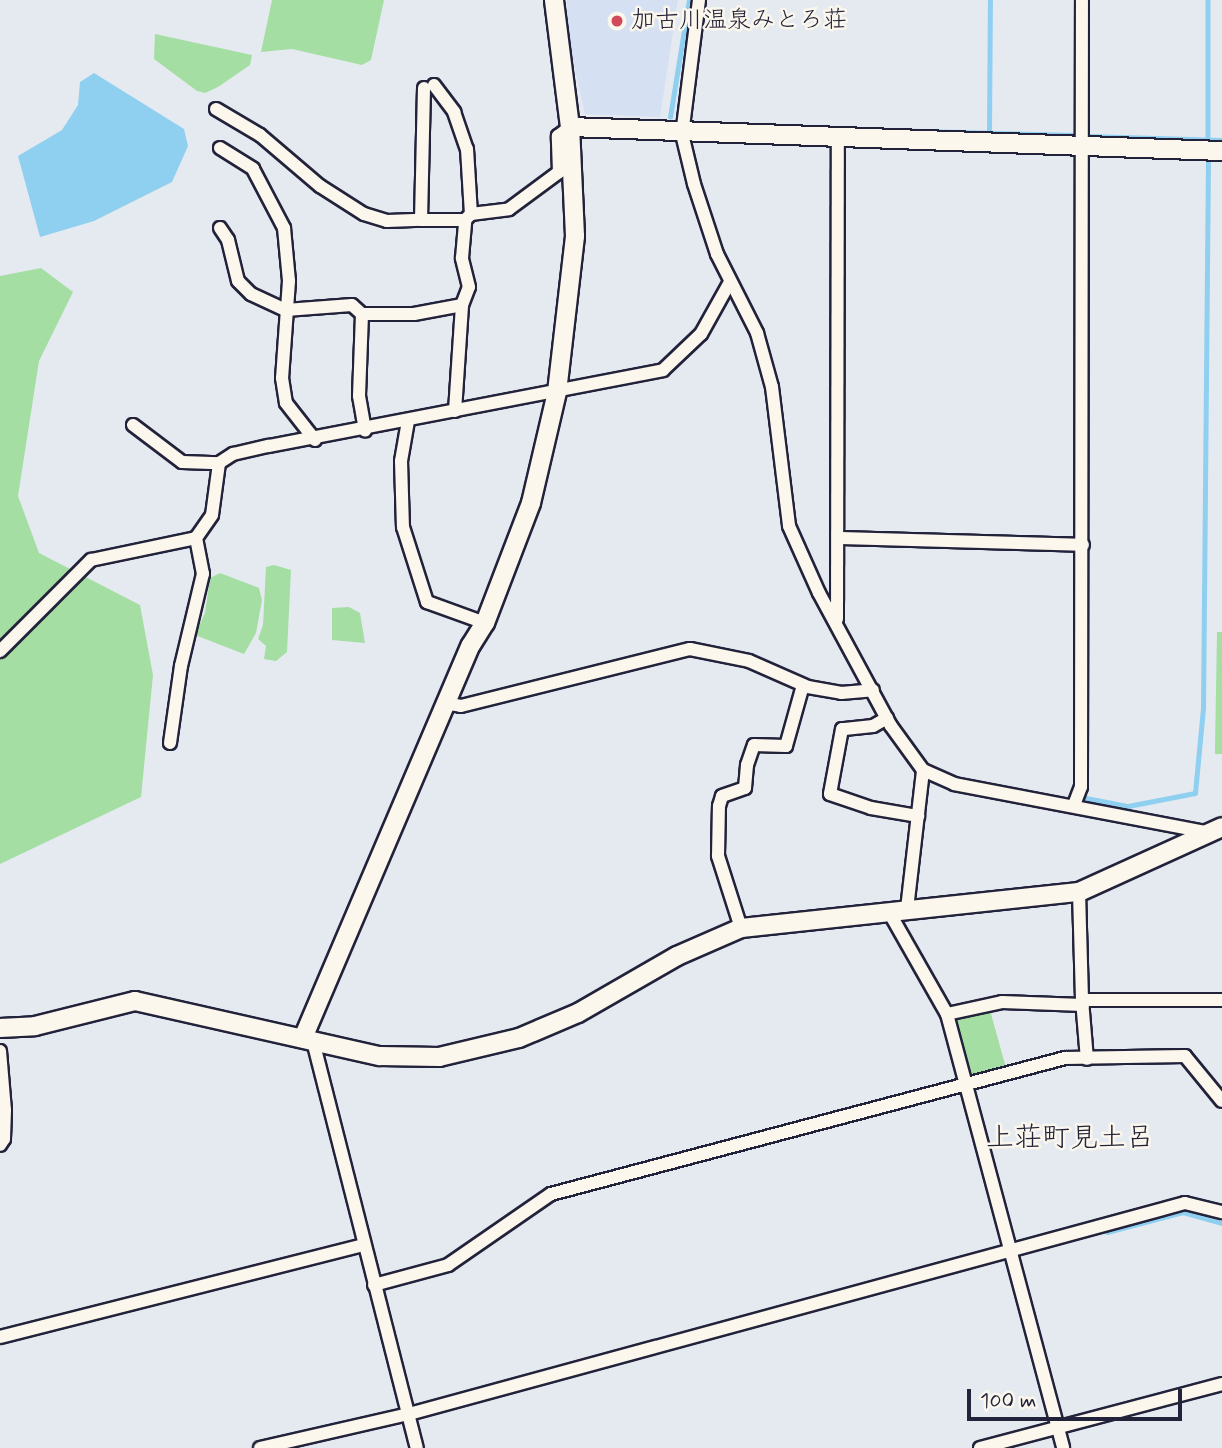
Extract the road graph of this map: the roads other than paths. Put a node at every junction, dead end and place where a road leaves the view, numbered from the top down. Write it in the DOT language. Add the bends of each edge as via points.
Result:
graph roads {
  1 [pos="554,0"];
  2 [pos="699,0"];
  3 [pos="1082,0"];
  4 [pos="216,109"];
  5 [pos="570,127"];
  6 [pos="682,134"];
  7 [pos="838,140"];
  8 [pos="1085,147"];
  9 [pos="220,148"];
  10 [pos="1222,151"];
  11 [pos="468,217"];
  12 [pos="421,220"];
  13 [pos="220,228"];
  14 [pos="730,282"];
  15 [pos="462,304"];
  16 [pos="286,310"];
  17 [pos="362,314"];
  18 [pos="557,392"];
  19 [pos="455,411"];
  20 [pos="408,421"];
  21 [pos="133,425"];
  22 [pos="365,430"];
  23 [pos="315,439"];
  24 [pos="219,463"];
  25 [pos="196,538"];
  26 [pos="838,538"];
  27 [pos="1083,545"];
  28 [pos="485,623"];
  29 [pos="837,624"];
  30 [pos="0,652"];
  31 [pos="803,685"];
  32 [pos="873,690"];
  33 [pos="450,704"];
  34 [pos="887,718"];
  35 [pos="170,743"];
  36 [pos="923,770"];
  37 [pos="1074,805"];
  38 [pos="918,816"];
  39 [pos="1217,830"];
  40 [pos="1079,892"];
  41 [pos="898,910"];
  42 [pos="741,928"];
  43 [pos="1222,1000"];
  44 [pos="1083,1002"];
  45 [pos="947,1014"];
  46 [pos="0,1028"];
  47 [pos="308,1039"];
  48 [pos="0,1051"];
  49 [pos="1087,1059"];
  50 [pos="968,1085"];
  51 [pos="1222,1101"];
  52 [pos="0,1145"];
  53 [pos="1222,1212"];
  54 [pos="363,1245"];
  55 [pos="1012,1252"];
  56 [pos="374,1285"];
  57 [pos="0,1337"];
  58 [pos="1222,1384"];
  59 [pos="409,1413"];
  60 [pos="1057,1427"];
  61 [pos="260,1448"];
  62 [pos="418,1448"];
  63 [pos="980,1448"];
  64 [pos="1063,1448"];
  1 -- 5 [label="street"];
  2 -- 6 [label="street"];
  3 -- 8 [label="street"];
  4 -- 12 [label="street" via="260,135 320,186 364,214 387,221"];
  5 -- 6 [label="street"];
  5 -- 11 [label="street" via="558,136 559,172 509,209"];
  5 -- 18 [label="street" via="575,236"];
  6 -- 7 [label="street"];
  6 -- 14 [label="street" via="694,184"];
  7 -- 8 [label="street"];
  7 -- 26 [label="street"];
  8 -- 10 [label="street"];
  8 -- 27 [label="street"];
  9 -- 16 [label="street" via="253,169 281,221 288,251"];
  11 -- 12 [label="street"];
  11 -- 12 [label="street" via="467,149 454,112 429,87"];
  11 -- 15 [label="street" via="462,258 469,286"];
  13 -- 16 [label="street" via="228,240 238,281 251,294"];
  14 -- 18 [label="street" via="701,334 663,370"];
  14 -- 29 [label="street" via="757,333 772,387 789,526"];
  15 -- 17 [label="street" via="414,314"];
  15 -- 19 [label="street"];
  16 -- 17 [label="street" via="352,305"];
  16 -- 23 [label="street" via="281,351 286,403"];
  17 -- 22 [label="street" via="359,396"];
  18 -- 19 [label="street"];
  18 -- 28 [label="street" via="531,503"];
  19 -- 20 [label="street"];
  20 -- 22 [label="street"];
  20 -- 28 [label="street" via="401,461 403,527 427,603"];
  21 -- 24 [label="street" via="182,462"];
  22 -- 23 [label="street"];
  23 -- 24 [label="street" via="233,454"];
  24 -- 25 [label="street" via="212,515"];
  25 -- 30 [label="street" via="91,560"];
  25 -- 35 [label="street" via="202,574"];
  26 -- 27 [label="street"];
  26 -- 29 [label="street"];
  27 -- 37 [label="street" via="1082,787"];
  28 -- 33 [label="street" via="471,645"];
  29 -- 32 [label="street"];
  31 -- 32 [label="street" via="841,693"];
  31 -- 33 [label="street" via="749,661 690,649 461,706"];
  31 -- 42 [label="street" via="786,746 754,745 746,788 722,796 719,806 718,856"];
  32 -- 34 [label="street"];
  33 -- 47 [label="street"];
  34 -- 36 [label="street"];
  34 -- 38 [label="street" via="873,726 842,729 830,794 871,808"];
  36 -- 37 [label="street" via="954,784"];
  36 -- 38 [label="street"];
  37 -- 39 [label="street" via="1107,816"];
  38 -- 41 [label="street"];
  39 -- 40 [label="street"];
  40 -- 41 [label="street"];
  40 -- 44 [label="street"];
  41 -- 42 [label="street" via="835,922"];
  41 -- 45 [label="street"];
  42 -- 47 [label="street" via="677,956 578,1013 519,1038 407,1060"];
  43 -- 44 [label="street"];
  44 -- 45 [label="street" via="1002,1002"];
  44 -- 49 [label="street"];
  45 -- 50 [label="street"];
  46 -- 47 [label="street" via="35,1026 135,1001"];
  47 -- 54 [label="street"];
  48 -- 52 [label="street" via="5,1110"];
  49 -- 50 [label="street" via="1065,1058"];
  49 -- 51 [label="street" via="1185,1056"];
  50 -- 55 [label="street"];
  50 -- 56 [label="street" via="551,1194 448,1265"];
  53 -- 55 [label="street" via="1185,1203"];
  54 -- 56 [label="street"];
  54 -- 57 [label="street"];
  55 -- 59 [label="street"];
  55 -- 60 [label="street"];
  56 -- 59 [label="street"];
  58 -- 60 [label="street"];
  59 -- 61 [label="street"];
  59 -- 62 [label="street"];
  60 -- 63 [label="street"];
  60 -- 64 [label="street"];
}
